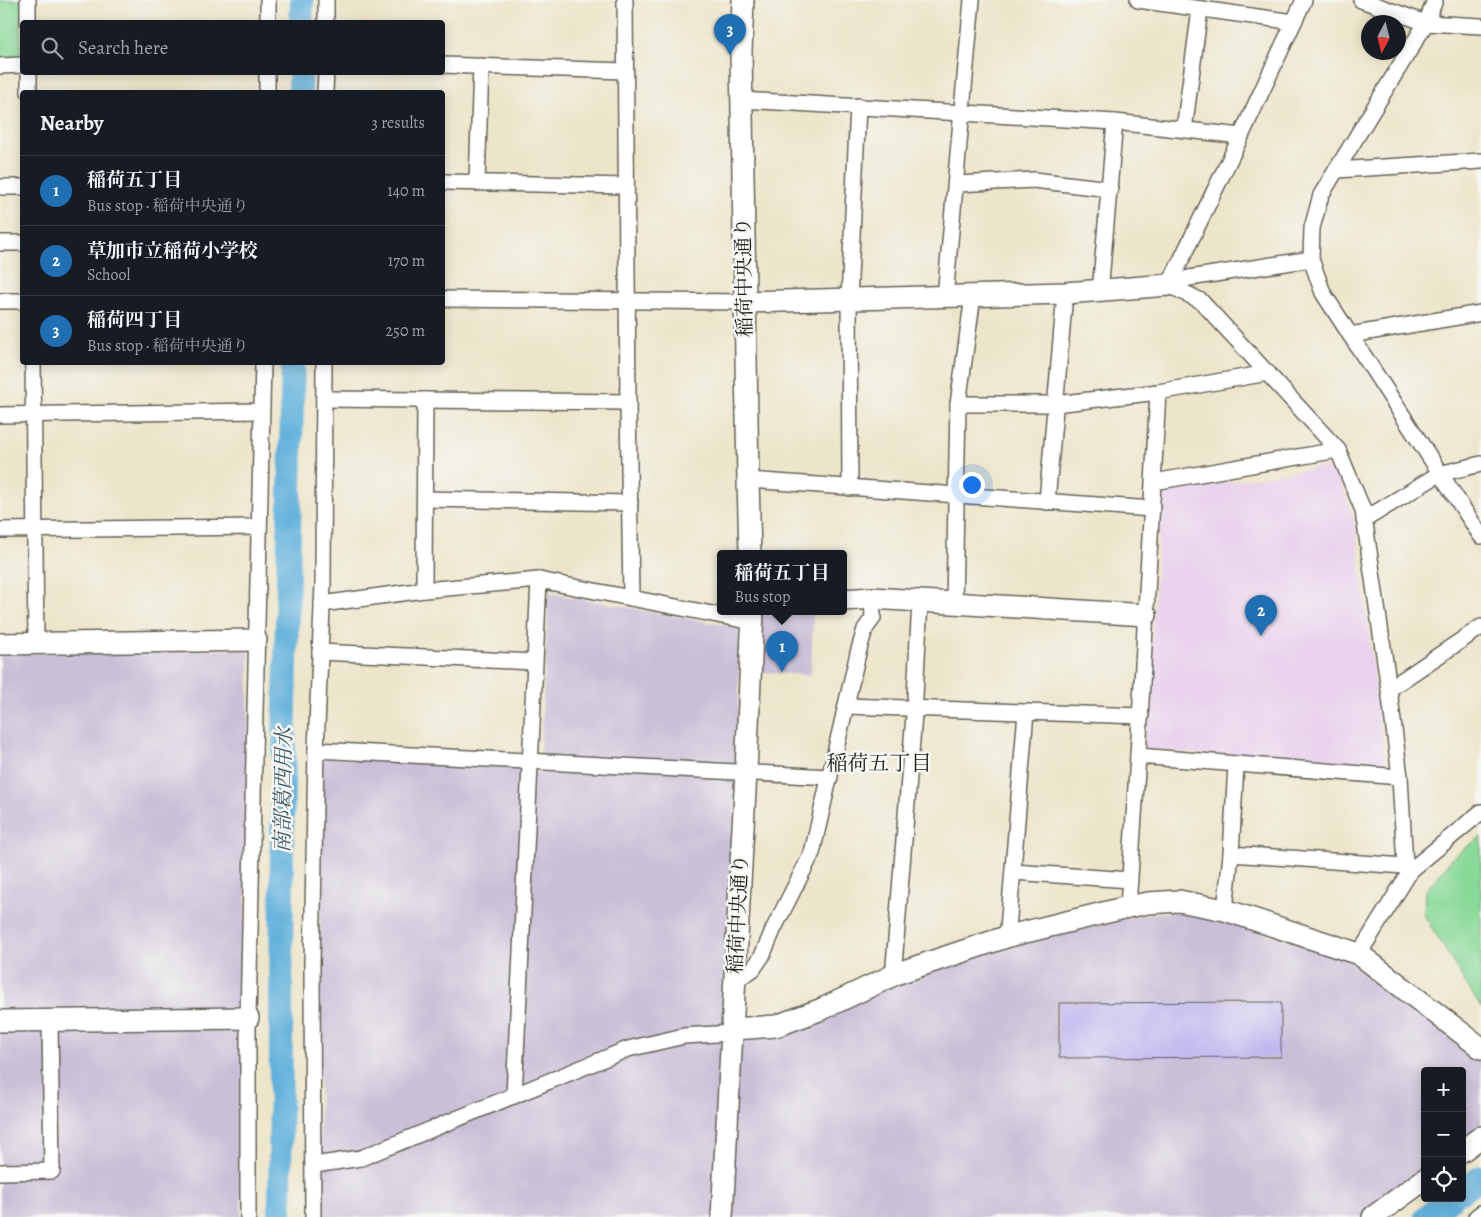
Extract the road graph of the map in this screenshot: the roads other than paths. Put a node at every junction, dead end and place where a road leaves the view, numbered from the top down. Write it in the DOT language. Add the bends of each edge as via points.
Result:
graph roads {
  1 [pos="28,0"];
  2 [pos="268,0"];
  3 [pos="326,0"];
  4 [pos="625,0"];
  5 [pos="743,0"];
  6 [pos="972,0"];
  7 [pos="1145,0"];
  8 [pos="1304,0"];
  9 [pos="1362,0"];
  10 [pos="1435,0"];
  11 [pos="1200,9"];
  12 [pos="28,20"];
  13 [pos="268,20"];
  14 [pos="326,20"];
  15 [pos="1294,22"];
  16 [pos="1426,23"];
  17 [pos="1481,26"];
  18 [pos="20,65"];
  19 [pos="445,65"];
  20 [pos="0,66"];
  21 [pos="481,66"];
  22 [pos="625,71"];
  23 [pos="29,75"];
  24 [pos="267,75"];
  25 [pos="326,75"];
  26 [pos="29,90"];
  27 [pos="266,90"];
  28 [pos="326,90"];
  29 [pos="742,100"];
  30 [pos="858,106"];
  31 [pos="961,112"];
  32 [pos="1115,122"];
  33 [pos="1184,130"];
  34 [pos="1241,136"];
  35 [pos="1481,161"];
  36 [pos="1336,170"];
  37 [pos="445,182"];
  38 [pos="477,183"];
  39 [pos="957,184"];
  40 [pos="626,186"];
  41 [pos="0,187"];
  42 [pos="20,187"];
  43 [pos="1110,189"];
  44 [pos="20,242"];
  45 [pos="0,243"];
  46 [pos="1311,259"];
  47 [pos="1169,285"];
  48 [pos="1100,292"];
  49 [pos="1066,293"];
  50 [pos="973,296"];
  51 [pos="945,297"];
  52 [pos="445,298"];
  53 [pos="849,300"];
  54 [pos="0,301"];
  55 [pos="20,301"];
  56 [pos="628,301"];
  57 [pos="744,302"];
  58 [pos="1481,313"];
  59 [pos="1350,335"];
  60 [pos="33,365"];
  61 [pos="263,365"];
  62 [pos="324,365"];
  63 [pos="1268,373"];
  64 [pos="1158,392"];
  65 [pos="324,399"];
  66 [pos="425,400"];
  67 [pos="628,402"];
  68 [pos="958,404"];
  69 [pos="1055,404"];
  70 [pos="261,411"];
  71 [pos="0,415"];
  72 [pos="33,415"];
  73 [pos="1338,450"];
  74 [pos="1481,464"];
  75 [pos="1439,474"];
  76 [pos="748,480"];
  77 [pos="1154,482"];
  78 [pos="850,488"];
  79 [pos="956,496"];
  80 [pos="426,499"];
  81 [pos="1047,502"];
  82 [pos="630,503"];
  83 [pos="1152,509"];
  84 [pos="1364,520"];
  85 [pos="259,527"];
  86 [pos="34,529"];
  87 [pos="0,530"];
  88 [pos="1481,536"];
  89 [pos="750,550"];
  90 [pos="539,580"];
  91 [pos="424,590"];
  92 [pos="631,598"];
  93 [pos="872,598"];
  94 [pos="847,600"];
  95 [pos="920,601"];
  96 [pos="322,604"];
  97 [pos="954,604"];
  98 [pos="717,611"];
  99 [pos="1146,614"];
  100 [pos="753,616"];
  101 [pos="1481,627"];
  102 [pos="256,640"];
  103 [pos="36,643"];
  104 [pos="0,644"];
  105 [pos="320,652"];
  106 [pos="534,662"];
  107 [pos="1389,689"];
  108 [pos="846,706"];
  109 [pos="914,709"];
  110 [pos="1026,712"];
  111 [pos="1141,716"];
  112 [pos="316,750"];
  113 [pos="1138,756"];
  114 [pos="529,761"];
  115 [pos="1236,764"];
  116 [pos="746,772"];
  117 [pos="830,776"];
  118 [pos="1400,777"];
  119 [pos="1481,812"];
  120 [pos="1231,854"];
  121 [pos="1408,868"];
  122 [pos="1013,872"];
  123 [pos="1130,880"];
  124 [pos="1128,907"];
  125 [pos="1225,910"];
  126 [pos="1009,936"];
  127 [pos="1359,954"];
  128 [pos="898,973"];
  129 [pos="735,979"];
  130 [pos="248,1018"];
  131 [pos="50,1020"];
  132 [pos="0,1021"];
  133 [pos="732,1031"];
  134 [pos="1481,1048"];
  135 [pos="514,1096"];
  136 [pos="1481,1137"];
  137 [pos="1466,1148"];
  138 [pos="314,1165"];
  139 [pos="0,1172"];
  140 [pos="1421,1182"];
  141 [pos="1481,1214"];
  142 [pos="248,1217"];
  143 [pos="313,1217"];
  144 [pos="722,1217"];
  145 [pos="1373,1217"];
  146 [pos="1476,1217"];
  1 -- 12 [label="street"];
  2 -- 13 [label="street"];
  3 -- 14 [label="street"];
  4 -- 22 [label="street"];
  5 -- 29 [label="street, 稲荷中央通り"];
  6 -- 31 [label="street"];
  7 -- 11 [label="street"];
  8 -- 15 [label="street"];
  9 -- 16 [label="street"];
  10 -- 16 [label="street"];
  11 -- 15 [label="street"];
  11 -- 33 [label="street"];
  15 -- 34 [label="street"];
  16 -- 17 [label="street"];
  16 -- 36 [label="street"];
  18 -- 20 [label="street"];
  19 -- 21 [label="street"];
  21 -- 22 [label="street"];
  21 -- 38 [label="street"];
  22 -- 40 [label="street"];
  23 -- 26 [label="street"];
  24 -- 27 [label="street"];
  25 -- 28 [label="street"];
  29 -- 30 [label="street"];
  29 -- 57 [label="street, 稲荷中央通り"];
  30 -- 31 [label="street"];
  30 -- 53 [label="street"];
  31 -- 32 [label="street"];
  31 -- 39 [label="street"];
  32 -- 33 [label="street"];
  32 -- 43 [label="street"];
  33 -- 34 [label="street"];
  34 -- 47 [label="street"];
  35 -- 36 [label="street"];
  36 -- 46 [label="street" via="1321,196 1312,228"];
  37 -- 38 [label="street"];
  38 -- 40 [label="street"];
  39 -- 43 [label="street" via="1034,180"];
  39 -- 51 [label="street"];
  40 -- 56 [label="street"];
  41 -- 42 [label="street"];
  43 -- 48 [label="street"];
  44 -- 45 [label="street"];
  46 -- 47 [label="street" via="1189,278"];
  46 -- 59 [label="street" via="1323,293"];
  47 -- 48 [label="street"];
  47 -- 63 [label="street" via="1201,301"];
  48 -- 49 [label="street"];
  49 -- 50 [label="street"];
  49 -- 69 [label="street"];
  50 -- 51 [label="street"];
  50 -- 68 [label="street"];
  51 -- 53 [label="street"];
  52 -- 56 [label="street"];
  53 -- 57 [label="street"];
  53 -- 78 [label="street"];
  54 -- 55 [label="street"];
  56 -- 57 [label="street"];
  56 -- 67 [label="street"];
  57 -- 76 [label="street, 稲荷中央通り"];
  58 -- 59 [label="street"];
  59 -- 75 [label="street"];
  60 -- 72 [label="street"];
  61 -- 70 [label="street"];
  62 -- 65 [label="street"];
  63 -- 64 [label="street"];
  63 -- 73 [label="street"];
  64 -- 69 [label="street"];
  64 -- 77 [label="street"];
  65 -- 66 [label="street"];
  65 -- 96 [label="street"];
  66 -- 67 [label="street"];
  66 -- 80 [label="street"];
  67 -- 82 [label="street"];
  68 -- 69 [label="street"];
  68 -- 79 [label="street"];
  69 -- 81 [label="street"];
  70 -- 72 [label="street"];
  70 -- 85 [label="street"];
  71 -- 72 [label="street"];
  72 -- 86 [label="street"];
  73 -- 77 [label="street"];
  73 -- 84 [label="street" via="1363,510"];
  74 -- 75 [label="street"];
  75 -- 84 [label="street"];
  75 -- 88 [label="street"];
  76 -- 78 [label="street"];
  76 -- 89 [label="street, 稲荷中央通り"];
  77 -- 83 [label="street"];
  78 -- 79 [label="street"];
  79 -- 81 [label="street"];
  79 -- 97 [label="street"];
  80 -- 82 [label="street"];
  80 -- 91 [label="street"];
  81 -- 83 [label="street"];
  82 -- 92 [label="street"];
  83 -- 99 [label="street"];
  84 -- 107 [label="street"];
  85 -- 86 [label="street"];
  85 -- 102 [label="street"];
  86 -- 87 [label="street"];
  86 -- 103 [label="street"];
  90 -- 91 [label="street"];
  90 -- 92 [label="street"];
  90 -- 106 [label="street"];
  91 -- 96 [label="street"];
  92 -- 98 [label="street"];
  93 -- 94 [label="street"];
  93 -- 95 [label="street"];
  93 -- 108 [label="street" via="874,618 865,629"];
  95 -- 97 [label="street"];
  95 -- 109 [label="street"];
  96 -- 105 [label="street"];
  97 -- 99 [label="street"];
  99 -- 111 [label="street"];
  100 -- 116 [label="street, 稲荷中央通り"];
  101 -- 107 [label="street"];
  102 -- 103 [label="street"];
  102 -- 130 [label="street"];
  103 -- 104 [label="street"];
  105 -- 106 [label="street"];
  105 -- 112 [label="street"];
  106 -- 114 [label="street"];
  107 -- 118 [label="street"];
  108 -- 109 [label="street"];
  108 -- 117 [label="street"];
  109 -- 110 [label="street"];
  109 -- 128 [label="street" via="894,965"];
  110 -- 111 [label="street"];
  110 -- 122 [label="street"];
  111 -- 113 [label="street"];
  112 -- 114 [label="street"];
  112 -- 138 [label="street" via="312,965"];
  113 -- 115 [label="street"];
  113 -- 123 [label="street"];
  114 -- 116 [label="street"];
  114 -- 135 [label="street"];
  115 -- 118 [label="street"];
  115 -- 120 [label="street"];
  116 -- 117 [label="street"];
  116 -- 129 [label="street, 稲荷中央通り"];
  117 -- 129 [label="street" via="812,854 762,956 753,969"];
  118 -- 121 [label="street"];
  119 -- 121 [label="street"];
  120 -- 121 [label="street"];
  120 -- 125 [label="street"];
  121 -- 127 [label="street"];
  122 -- 123 [label="street"];
  122 -- 126 [label="street"];
  123 -- 124 [label="street"];
  124 -- 125 [label="street" via="1179,901"];
  124 -- 126 [label="street"];
  125 -- 127 [label="street"];
  126 -- 128 [label="street"];
  127 -- 134 [label="street"];
  128 -- 133 [label="street" via="822,1009 776,1026"];
  129 -- 133 [label="street, 稲荷中央通り"];
  130 -- 131 [label="street"];
  130 -- 142 [label="street"];
  131 -- 132 [label="street"];
  131 -- 139 [label="street" via="52,1172"];
  133 -- 135 [label="street" via="684,1036 628,1049"];
  133 -- 144 [label="street, 稲荷中央通り"];
  135 -- 138 [label="street" via="361,1158"];
  136 -- 137 [label="street"];
  138 -- 143 [label="street"];
  140 -- 145 [label="street"];
  141 -- 146 [label="street"];
}
